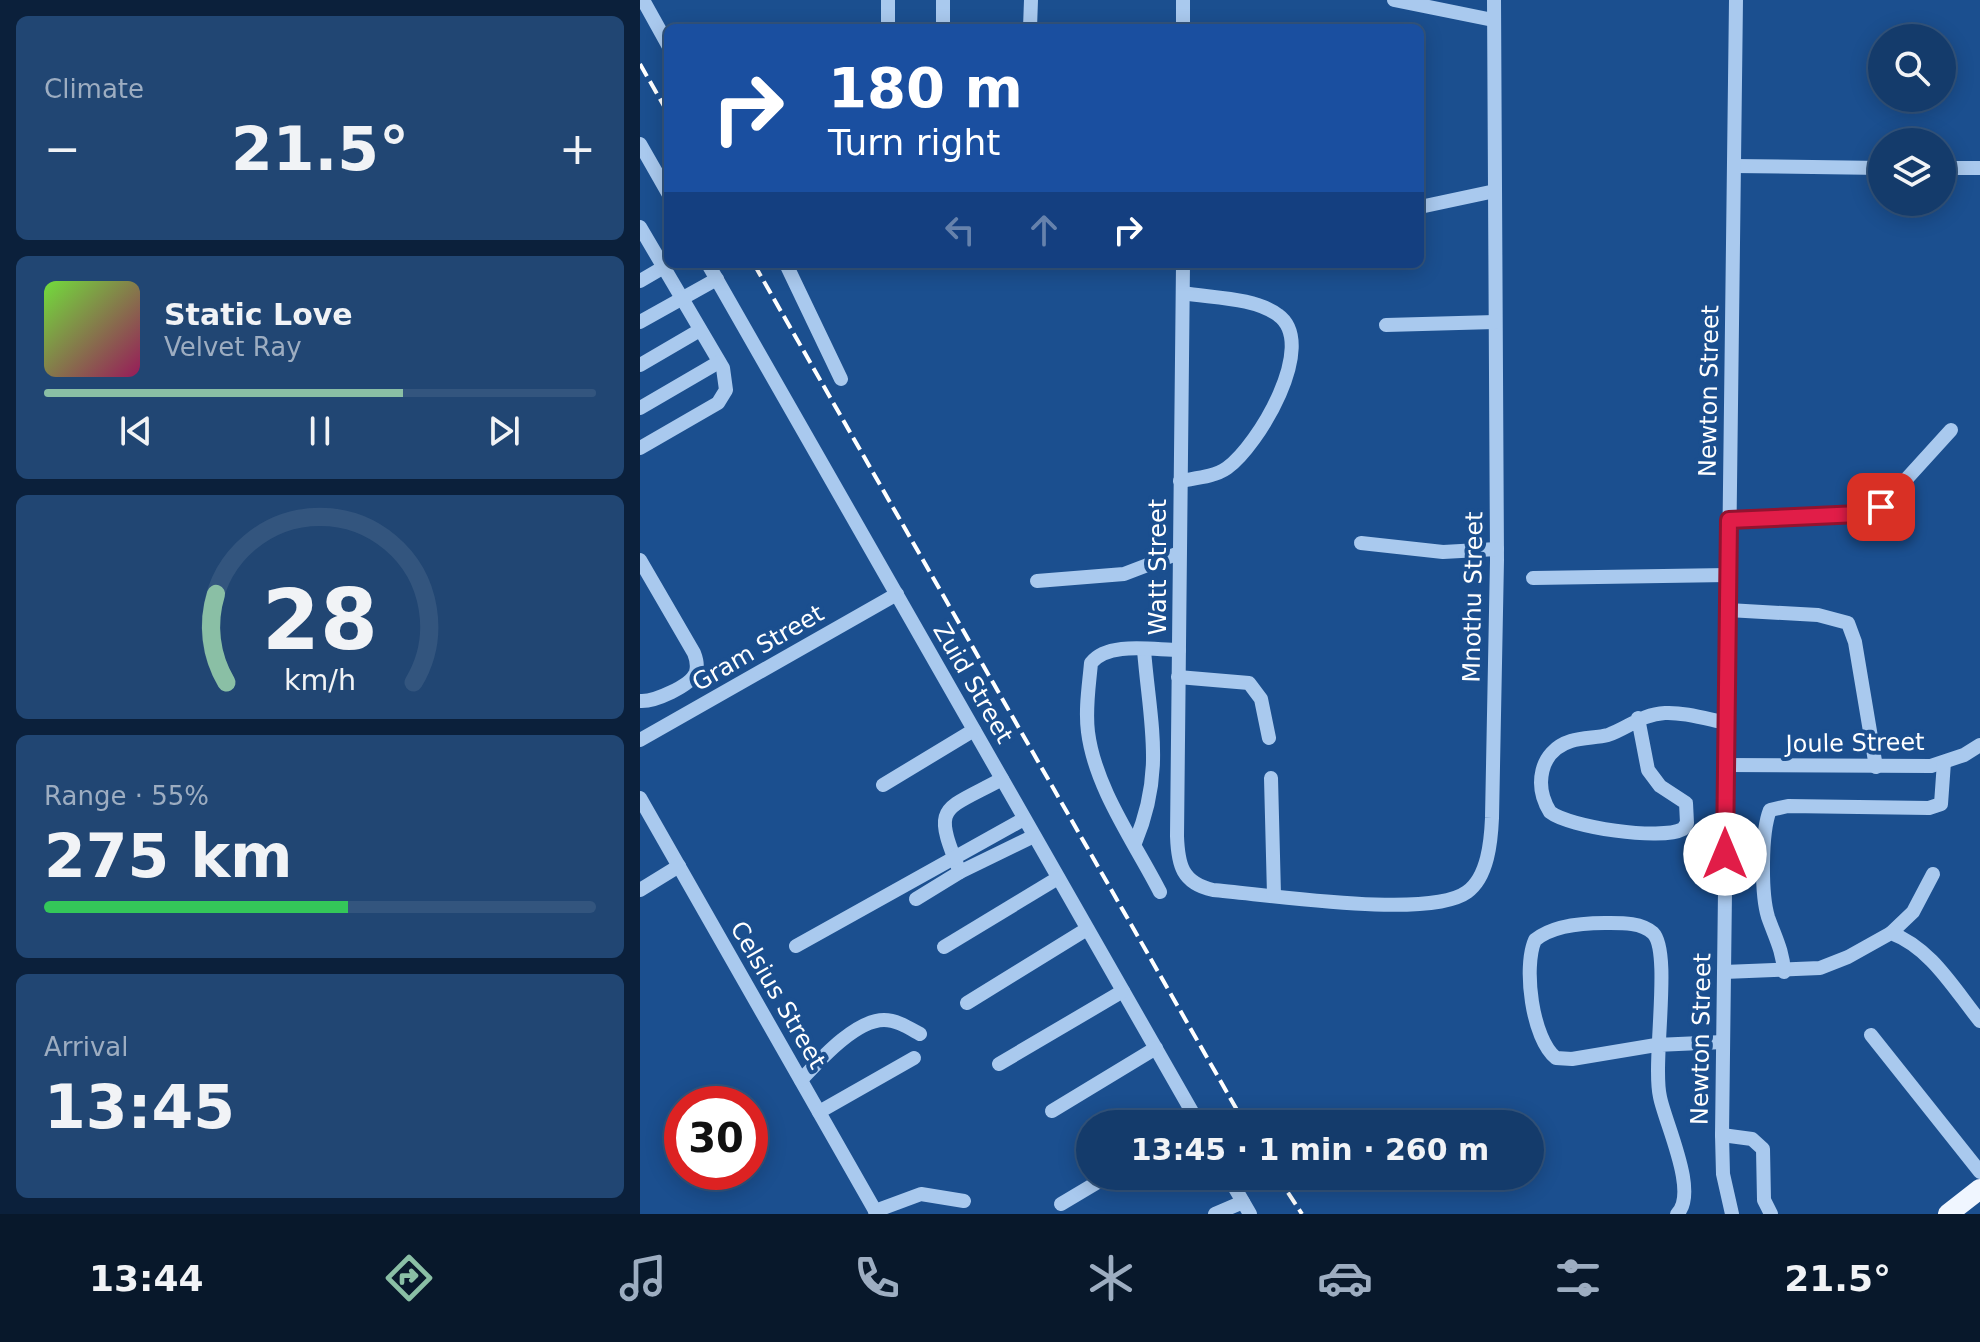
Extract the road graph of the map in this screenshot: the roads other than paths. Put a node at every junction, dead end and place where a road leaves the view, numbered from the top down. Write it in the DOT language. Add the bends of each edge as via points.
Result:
graph roads {
  1 [pos="643,0"];
  2 [pos="888,0"];
  3 [pos="943,0"];
  4 [pos="1031,0"];
  5 [pos="1183,0"];
  6 [pos="1394,0"];
  7 [pos="1494,0"];
  8 [pos="1736,0"];
  9 [pos="1493,20"];
  10 [pos="888,24"];
  11 [pos="943,24"];
  12 [pos="1030,24"];
  13 [pos="1183,24"];
  14 [pos="664,38"];
  15 [pos="640,144"];
  16 [pos="1734,166"];
  17 [pos="1868,168"];
  18 [pos="1956,168"];
  19 [pos="1980,168"];
  20 [pos="664,186"];
  21 [pos="1495,191"];
  22 [pos="1424,206"];
  23 [pos="642,233"];
  24 [pos="664,267"];
  25 [pos="665,268"];
  26 [pos="710,268"];
  27 [pos="788,268"];
  28 [pos="1183,268"];
  29 [pos="717,279"];
  30 [pos="640,281"];
  31 [pos="1183,293"];
  32 [pos="683,300"];
  33 [pos="640,322"];
  34 [pos="1495,322"];
  35 [pos="1386,325"];
  36 [pos="700,330"];
  37 [pos="719,362"];
  38 [pos="640,365"];
  39 [pos="841,379"];
  40 [pos="640,408"];
  41 [pos="1951,430"];
  42 [pos="640,448"];
  43 [pos="1180,481"];
  44 [pos="1729,520"];
  45 [pos="1361,543"];
  46 [pos="1497,549"];
  47 [pos="1179,553"];
  48 [pos="640,560"];
  49 [pos="1728,575"];
  50 [pos="1533,578"];
  51 [pos="1037,581"];
  52 [pos="897,594"];
  53 [pos="1728,610"];
  54 [pos="1144,650"];
  55 [pos="1179,650"];
  56 [pos="1178,677"];
  57 [pos="640,701"];
  58 [pos="1638,718"];
  59 [pos="1727,723"];
  60 [pos="974,730"];
  61 [pos="1153,734"];
  62 [pos="1178,735"];
  63 [pos="1269,738"];
  64 [pos="640,740"];
  65 [pos="1980,745"];
  66 [pos="1944,762"];
  67 [pos="1726,765"];
  68 [pos="1876,767"];
  69 [pos="1271,778"];
  70 [pos="1002,779"];
  71 [pos="883,785"];
  72 [pos="640,798"];
  73 [pos="1024,819"];
  74 [pos="1034,836"];
  75 [pos="1135,843"];
  76 [pos="953,856"];
  77 [pos="679,866"];
  78 [pos="1181,870"];
  79 [pos="960,872"];
  80 [pos="1933,874"];
  81 [pos="1058,878"];
  82 [pos="640,890"];
  83 [pos="1160,892"];
  84 [pos="1274,895"];
  85 [pos="916,899"];
  86 [pos="1087,929"];
  87 [pos="1891,933"];
  88 [pos="796,946"];
  89 [pos="944,947"];
  90 [pos="1724,972"];
  91 [pos="1784,972"];
  92 [pos="1123,991"];
  93 [pos="967,1003"];
  94 [pos="1980,1021"];
  95 [pos="920,1034"];
  96 [pos="1871,1035"];
  97 [pos="1723,1042"];
  98 [pos="1656,1045"];
  99 [pos="1156,1048"];
  100 [pos="914,1058"];
  101 [pos="999,1064"];
  102 [pos="801,1080"];
  103 [pos="1189,1110"];
  104 [pos="1052,1111"];
  105 [pos="819,1112"];
  106 [pos="1722,1135"];
  107 [pos="1980,1172"];
  108 [pos="1980,1189"];
  109 [pos="1084,1190"];
  110 [pos="1236,1190"];
  111 [pos="964,1201"];
  112 [pos="1061,1204"];
  113 [pos="1246,1208"];
  114 [pos="876,1212"];
  115 [pos="1215,1214"];
  116 [pos="1677,1214"];
  117 [pos="1732,1214"];
  118 [pos="1771,1214"];
  119 [pos="1949,1214"];
  1 -- 14 [label="street"];
  2 -- 10 [label="street"];
  3 -- 11 [label="street"];
  4 -- 12 [label="street"];
  5 -- 13 [label="street"];
  6 -- 9 [label="street"];
  7 -- 9 [label="street, Mnothu Street"];
  8 -- 16 [label="street, Newton Street"];
  9 -- 21 [label="street, Mnothu Street"];
  15 -- 20 [label="street"];
  16 -- 17 [label="street"];
  16 -- 44 [label="street, Newton Street"];
  18 -- 19 [label="street"];
  21 -- 22 [label="street"];
  21 -- 34 [label="street, Mnothu Street"];
  23 -- 24 [label="street"];
  24 -- 30 [label="street"];
  25 -- 32 [label="street"];
  26 -- 29 [label="street, Zuid Street"];
  27 -- 39 [label="street"];
  28 -- 31 [label="street, Watt Street"];
  29 -- 32 [label="street"];
  29 -- 52 [label="street, Zuid Street"];
  31 -- 43 [label="street, Watt Street"];
  31 -- 43 [label="street" via="1277,314 1288,324 1294,347 1266,421 1239,458 1214,474"];
  32 -- 33 [label="street"];
  32 -- 36 [label="street"];
  34 -- 35 [label="street"];
  34 -- 46 [label="street, Mnothu Street"];
  36 -- 37 [label="street"];
  36 -- 38 [label="street"];
  37 -- 40 [label="street"];
  37 -- 42 [label="street" via="727,383 718,403"];
  41 -- 44 [label="street" via="1881,507 1859,514"];
  43 -- 47 [label="street, Watt Street"];
  44 -- 49 [label="street, Newton Street"];
  45 -- 46 [label="street" via="1443,552"];
  46 -- 84 [label="street, Mnothu Street" via="1492,818 1488,852 1475,884 1455,898 1416,905"];
  47 -- 51 [label="street" via="1124,574"];
  47 -- 55 [label="street, Watt Street"];
  48 -- 57 [label="street" via="694,653 697,668 691,678 655,699"];
  49 -- 50 [label="street"];
  49 -- 53 [label="street, Newton Street"];
  52 -- 60 [label="street, Zuid Street"];
  52 -- 64 [label="street, Gram Street"];
  53 -- 59 [label="street, Newton Street"];
  53 -- 68 [label="street" via="1818,615 1848,623"];
  54 -- 55 [label="street"];
  54 -- 61 [label="street"];
  54 -- 75 [label="street" via="1095,657 1086,715 1092,751"];
  55 -- 56 [label="street, Watt Street"];
  56 -- 62 [label="street, Watt Street"];
  56 -- 63 [label="street" via="1249,683 1261,699"];
  58 -- 58 [label="street" via="1605,736 1563,744 1549,755 1541,782 1550,812 1572,822 1647,835 1683,829 1686,803 1660,786 1648,770"];
  58 -- 59 [label="street" via="1667,713"];
  59 -- 67 [label="street, Newton Street"];
  60 -- 70 [label="street, Zuid Street"];
  60 -- 71 [label="street"];
  61 -- 62 [label="street"];
  61 -- 75 [label="street" via="1152,796"];
  62 -- 78 [label="street, Watt Street"];
  65 -- 66 [label="street, Joule Street"];
  66 -- 68 [label="street, Joule Street"];
  66 -- 91 [label="street" via="1941,804 1929,808 1770,810 1765,836 1767,914 1783,953"];
  67 -- 68 [label="street, Joule Street"];
  67 -- 90 [label="street, Newton Street"];
  69 -- 84 [label="street"];
  70 -- 73 [label="street, Zuid Street"];
  70 -- 76 [label="street" via="946,813 942,828"];
  72 -- 77 [label="street, Celsius Street"];
  73 -- 74 [label="street, Zuid Street"];
  73 -- 76 [label="street"];
  74 -- 79 [label="street"];
  74 -- 81 [label="street, Zuid Street"];
  75 -- 83 [label="street"];
  76 -- 79 [label="street"];
  76 -- 88 [label="street"];
  77 -- 82 [label="street"];
  77 -- 102 [label="street, Celsius Street"];
  78 -- 84 [label="street, Mnothu Street" via="1198,887"];
  79 -- 85 [label="street"];
  80 -- 87 [label="street" via="1913,912"];
  81 -- 86 [label="street, Zuid Street"];
  81 -- 89 [label="street"];
  86 -- 92 [label="street, Zuid Street"];
  86 -- 93 [label="street"];
  87 -- 91 [label="street" via="1820,968"];
  87 -- 94 [label="street" via="1931,960"];
  90 -- 91 [label="street"];
  90 -- 97 [label="street, Newton Street"];
  92 -- 99 [label="street, Zuid Street"];
  92 -- 101 [label="street"];
  95 -- 102 [label="street" via="896,1022 875,1021 838,1043"];
  96 -- 107 [label="street"];
  97 -- 98 [label="street"];
  97 -- 106 [label="street, Newton Street"];
  98 -- 98 [label="street" via="1562,1060 1550,1053 1537,1029 1533,1005 1535,940 1561,928 1597,923 1631,924 1652,932 1662,964"];
  98 -- 116 [label="street" via="1660,1100 1683,1183 1685,1203"];
  99 -- 103 [label="street, Zuid Street"];
  99 -- 104 [label="street"];
  100 -- 105 [label="street"];
  102 -- 105 [label="street, Celsius Street"];
  105 -- 114 [label="street, Celsius Street"];
  106 -- 117 [label="street, Newton Street"];
  106 -- 118 [label="street" via="1752,1139 1763,1149 1764,1200"];
  108 -- 119 [label="main road"];
  109 -- 112 [label="street"];
  110 -- 113 [label="street"];
  111 -- 114 [label="street" via="921,1194"];
  113 -- 115 [label="street"];
}
